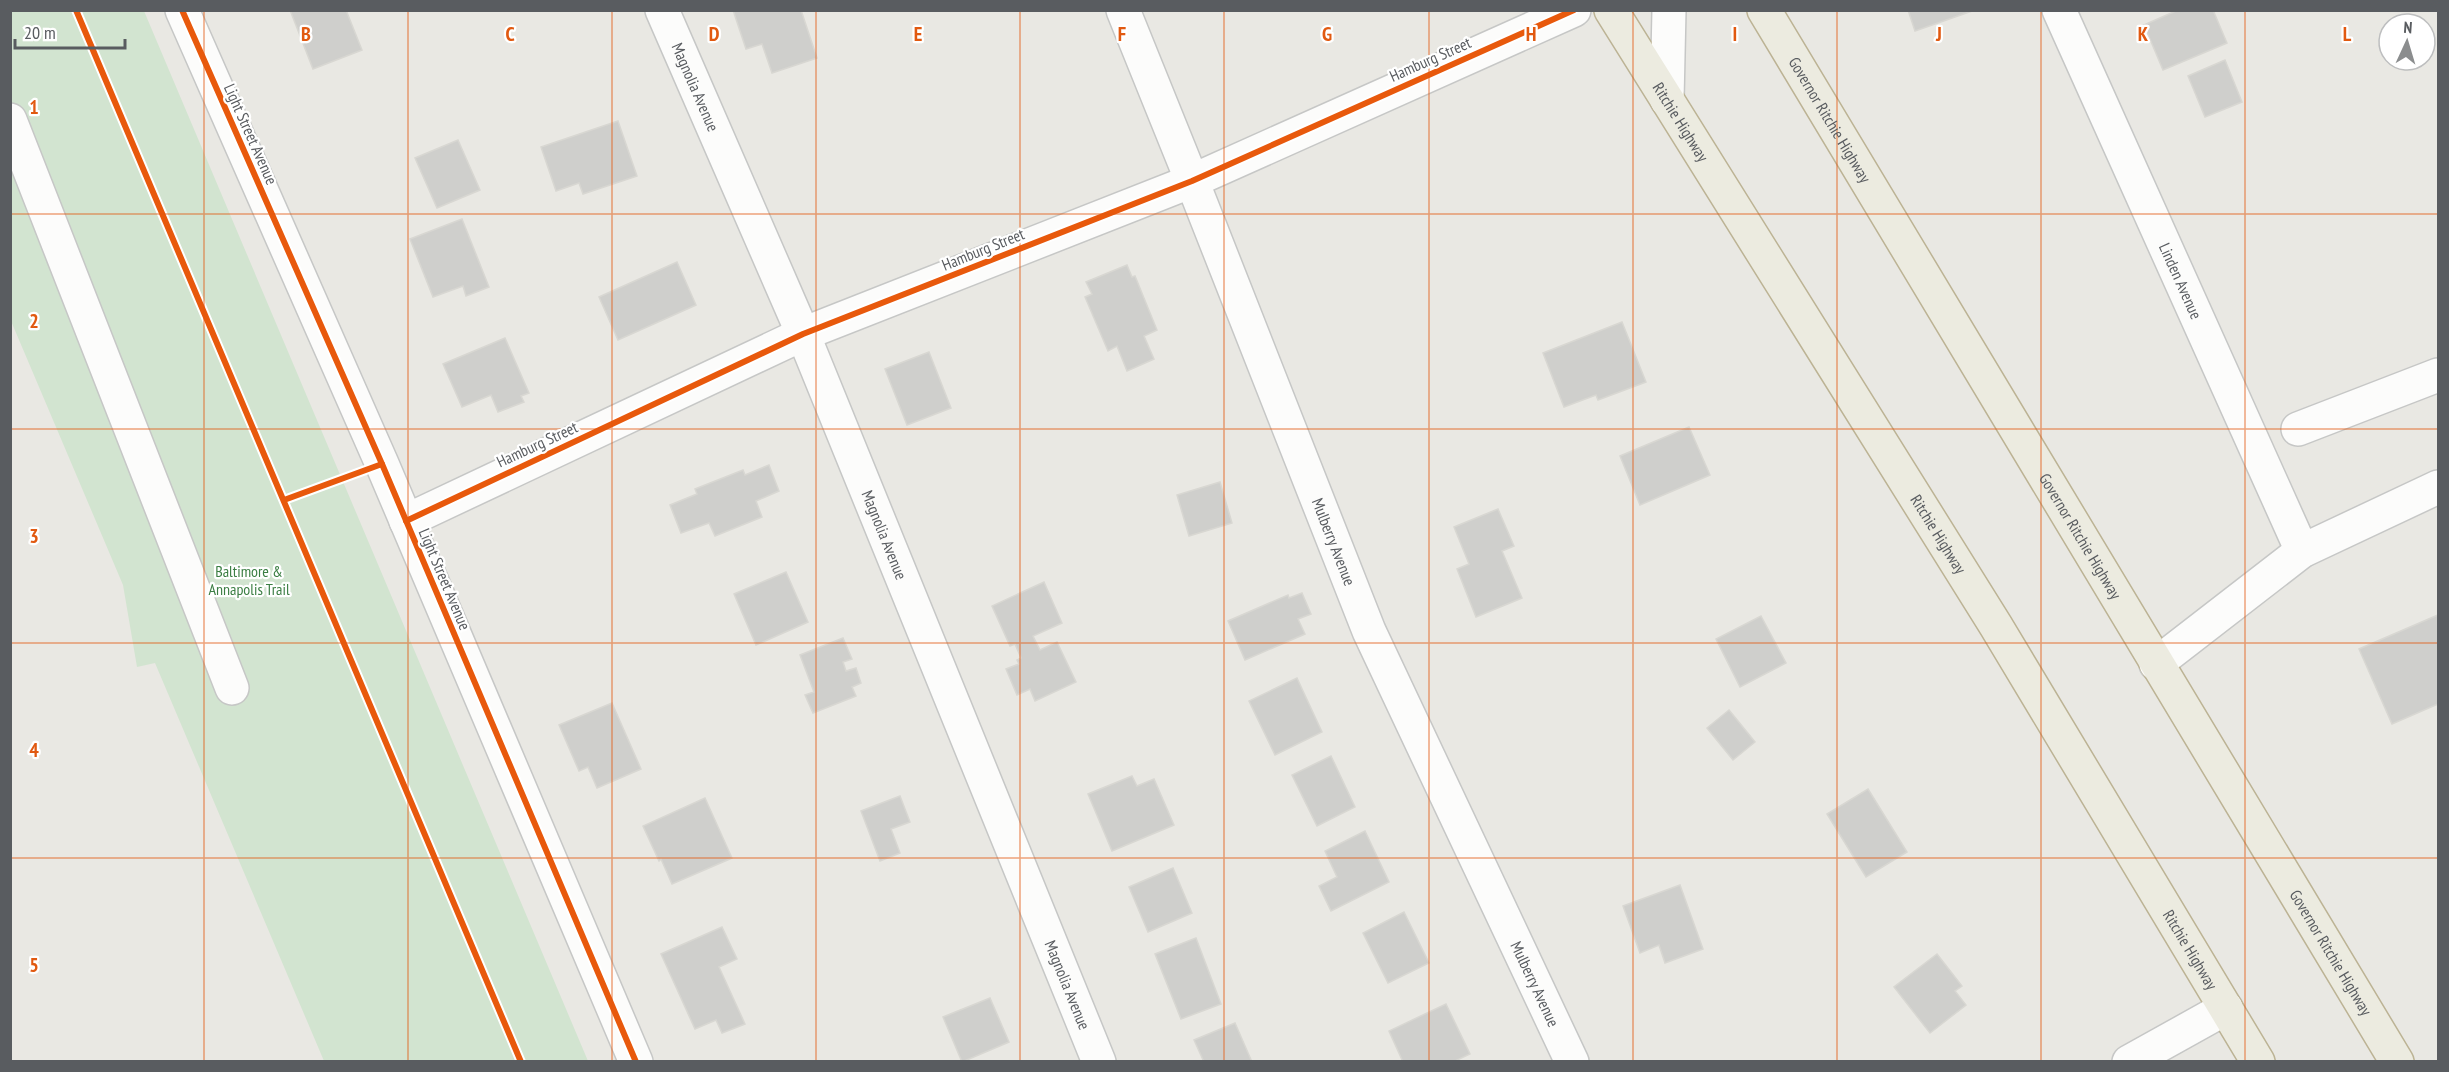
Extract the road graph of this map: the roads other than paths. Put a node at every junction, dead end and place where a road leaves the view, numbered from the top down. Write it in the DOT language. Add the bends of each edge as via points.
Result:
graph roads {
  1 [pos="182,10"];
  2 [pos="662,10"];
  3 [pos="1123,10"];
  4 [pos="1574,10"];
  5 [pos="1611,10"];
  6 [pos="1669,10"];
  7 [pos="1764,10"];
  8 [pos="2059,10"];
  9 [pos="1667,100"];
  10 [pos="10,120"];
  11 [pos="1192,180"];
  12 [pos="803,334"];
  13 [pos="2439,375"];
  14 [pos="2298,429"];
  15 [pos="2439,487"];
  16 [pos="406,521"];
  17 [pos="2302,551"];
  18 [pos="2156,664"];
  19 [pos="232,688"];
  20 [pos="2226,1008"];
  21 [pos="636,1062"];
  22 [pos="1099,1062"];
  23 [pos="1572,1062"];
  24 [pos="2129,1062"];
  25 [pos="2258,1062"];
  26 [pos="2397,1062"];
  1 -- 16 [label="street, Light Street Avenue"];
  2 -- 12 [label="street, Magnolia Avenue"];
  3 -- 11 [label="street, Mulberry Avenue"];
  4 -- 11 [label="street, Hamburg Street"];
  5 -- 9 [label="highway, Ritchie Highway"];
  6 -- 9 [label="street"];
  7 -- 18 [label="highway, Governor Ritchie Highway"];
  8 -- 17 [label="street, Linden Avenue"];
  9 -- 20 [label="highway, Ritchie Highway" via="1996,626"];
  10 -- 19 [label="street"];
  11 -- 12 [label="street, Hamburg Street"];
  11 -- 23 [label="street, Mulberry Avenue" via="1369,631"];
  12 -- 16 [label="street, Hamburg Street"];
  12 -- 22 [label="street, Magnolia Avenue"];
  13 -- 14 [label="street"];
  15 -- 17 [label="street"];
  16 -- 21 [label="street, Light Street Avenue"];
  17 -- 18 [label="street"];
  18 -- 26 [label="highway, Governor Ritchie Highway"];
  20 -- 24 [label="street"];
  20 -- 25 [label="highway, Ritchie Highway"];
}
